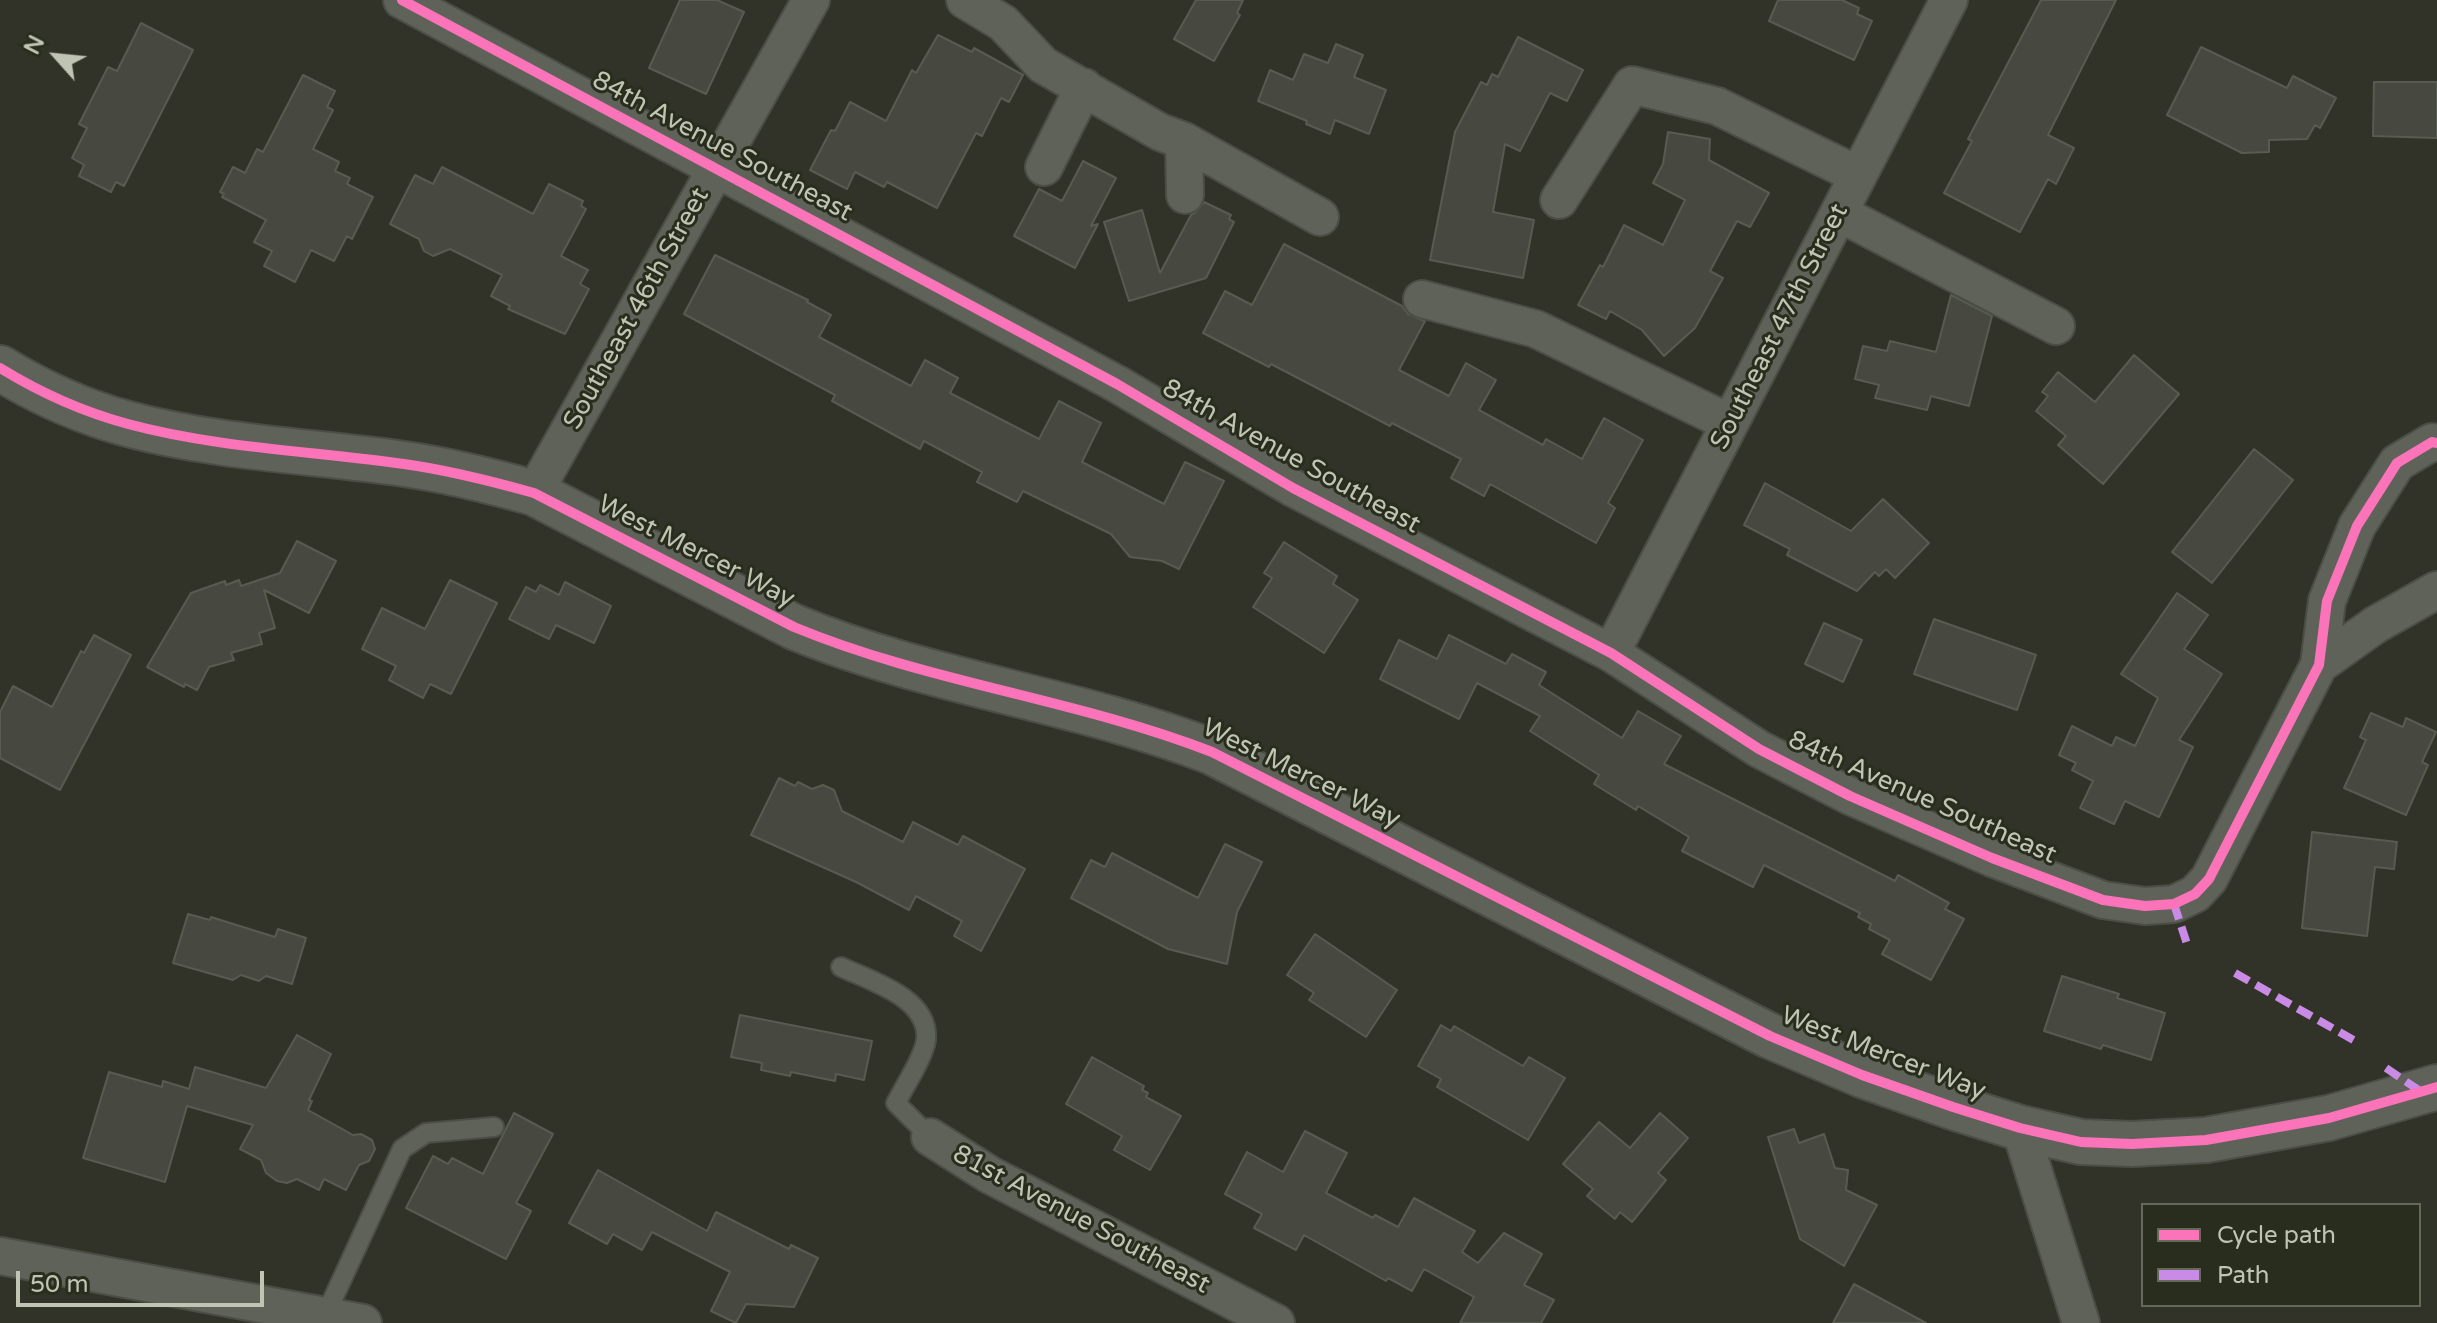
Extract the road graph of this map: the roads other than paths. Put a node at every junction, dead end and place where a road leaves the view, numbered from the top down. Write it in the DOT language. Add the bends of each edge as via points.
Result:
graph roads {
  1 [pos="402,0"];
  2 [pos="811,0"];
  3 [pos="965,0"];
  4 [pos="1949,0"];
  5 [pos="1084,87"];
  6 [pos="1184,141"];
  7 [pos="1044,167"];
  8 [pos="716,169"];
  9 [pos="1858,175"];
  10 [pos="1185,195"];
  11 [pos="1559,200"];
  12 [pos="1839,213"];
  13 [pos="1320,217"];
  14 [pos="1422,299"];
  15 [pos="2056,326"];
  16 [pos="0,368"];
  17 [pos="1730,423"];
  18 [pos="2437,443"];
  19 [pos="534,493"];
  20 [pos="2437,590"];
  21 [pos="1611,653"];
  22 [pos="2319,665"];
  23 [pos="841,967"];
  24 [pos="2437,1087"];
  25 [pos="494,1127"];
  26 [pos="2020,1128"];
  27 [pos="930,1137"];
  28 [pos="0,1256"];
  29 [pos="325,1316"];
  30 [pos="363,1323"];
  31 [pos="1276,1323"];
  32 [pos="2081,1323"];
  1 -- 8 [label="street, 84th Avenue Southeast"];
  2 -- 8 [label="street, Southeast 46th Street"];
  3 -- 5 [label="street" via="1003,23 1043,65"];
  4 -- 9 [label="street, Southeast 47th Street"];
  5 -- 6 [label="street"];
  5 -- 7 [label="street"];
  6 -- 10 [label="street"];
  6 -- 13 [label="street"];
  8 -- 19 [label="street, Southeast 46th Street"];
  8 -- 21 [label="street, 84th Avenue Southeast" via="1117,384 1293,488"];
  9 -- 11 [label="street" via="1717,106 1632,85"];
  9 -- 12 [label="street, Southeast 47th Street"];
  12 -- 15 [label="street"];
  12 -- 17 [label="street, Southeast 47th Street"];
  14 -- 17 [label="street" via="1536,329"];
  16 -- 19 [label="street, West Mercer Way" via="62,401 126,424 193,438 419,466"];
  17 -- 21 [label="street, Southeast 47th Street"];
  18 -- 22 [label="street" via="2397,463 2357,526 2327,601"];
  19 -- 26 [label="street, West Mercer Way" via="834,644 1137,725 1212,752 1770,1036 1862,1075"];
  20 -- 22 [label="street"];
  21 -- 22 [label="street, 84th Avenue Southeast" via="1759,749 1850,796 2103,900 2145,906 2174,904 2195,894 2209,879"];
  23 -- 27 [label="lane" via="900,995 924,1022 926,1043 896,1103"];
  24 -- 26 [label="street, West Mercer Way" via="2329,1118 2206,1140 2081,1142"];
  25 -- 29 [label="lane" via="426,1133 402,1149"];
  26 -- 32 [label="street"];
  27 -- 31 [label="street, 81st Avenue Southeast" via="990,1175"];
  28 -- 29 [label="street"];
  29 -- 30 [label="street"];
}
